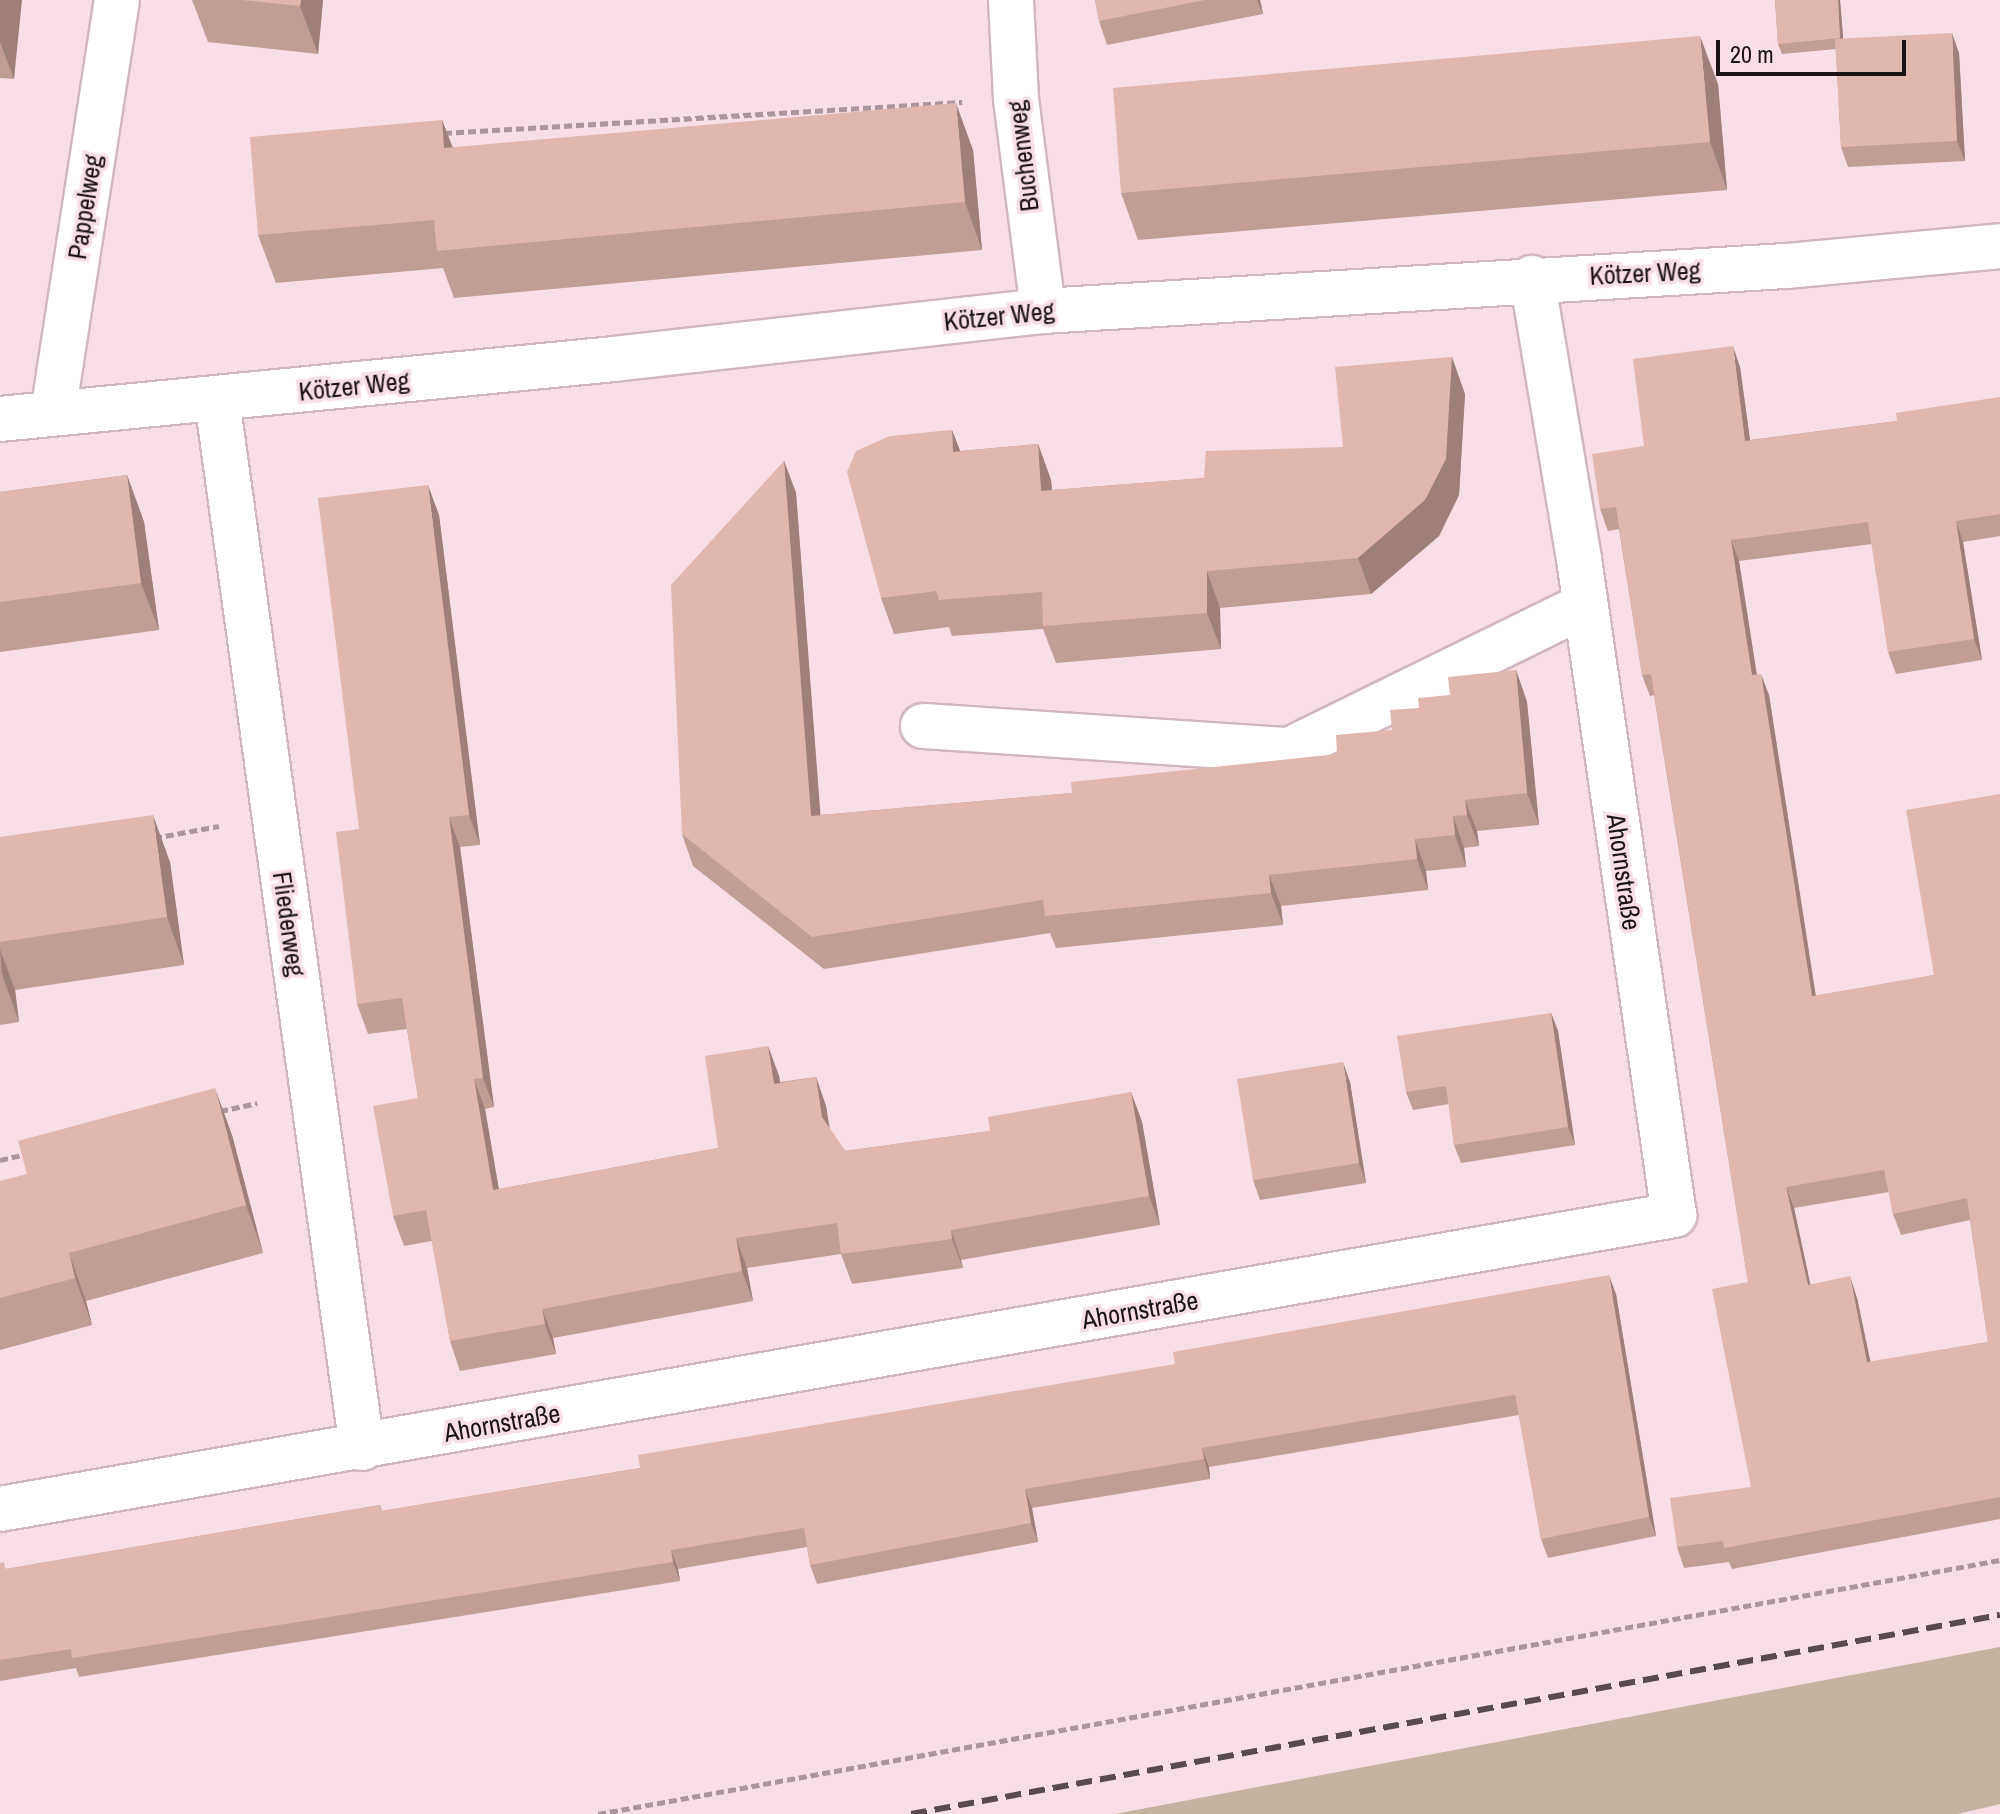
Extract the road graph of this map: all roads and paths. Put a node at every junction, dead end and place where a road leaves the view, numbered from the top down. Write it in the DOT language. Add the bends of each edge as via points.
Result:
graph roads {
  1 [pos="117,0"];
  2 [pos="1011,0"];
  3 [pos="1016,99"];
  4 [pos="444,133"];
  5 [pos="2000,246"];
  6 [pos="1532,278"];
  7 [pos="1043,311"];
  8 [pos="217,400"];
  9 [pos="53,413"];
  10 [pos="0,419"];
  11 [pos="1585,605"];
  12 [pos="923,726"];
  13 [pos="274,816"];
  14 [pos="137,841"];
  15 [pos="313,1091"];
  16 [pos="208,1114"];
  17 [pos="30,1153"];
  18 [pos="0,1160"];
  19 [pos="362,1448"];
  20 [pos="0,1509"];
  21 [pos="2000,1560"];
  22 [pos="598,1814"];
  1 -- 9 [label="street, Pappelweg"];
  2 -- 3 [label="street, Buchenweg"];
  3 -- 4 [label="path"];
  3 -- 7 [label="street, Buchenweg"];
  5 -- 6 [label="street, Kötzer Weg" via="1786,266"];
  6 -- 7 [label="street, Kötzer Weg"];
  6 -- 11 [label="street, Ahornstraße"];
  7 -- 8 [label="street, Kötzer Weg"];
  8 -- 9 [label="street, Kötzer Weg"];
  8 -- 13 [label="street, Fliederweg"];
  9 -- 10 [label="street, Kötzer Weg"];
  11 -- 12 [label="street" via="1289,750"];
  11 -- 19 [label="street, Ahornstraße" via="1674,1215"];
  13 -- 14 [label="path"];
  13 -- 15 [label="street, Fliederweg"];
  15 -- 16 [label="path"];
  15 -- 19 [label="street, Fliederweg"];
  17 -- 18 [label="path"];
  19 -- 20 [label="street, Ahornstraße"];
  21 -- 22 [label="path"];
}
